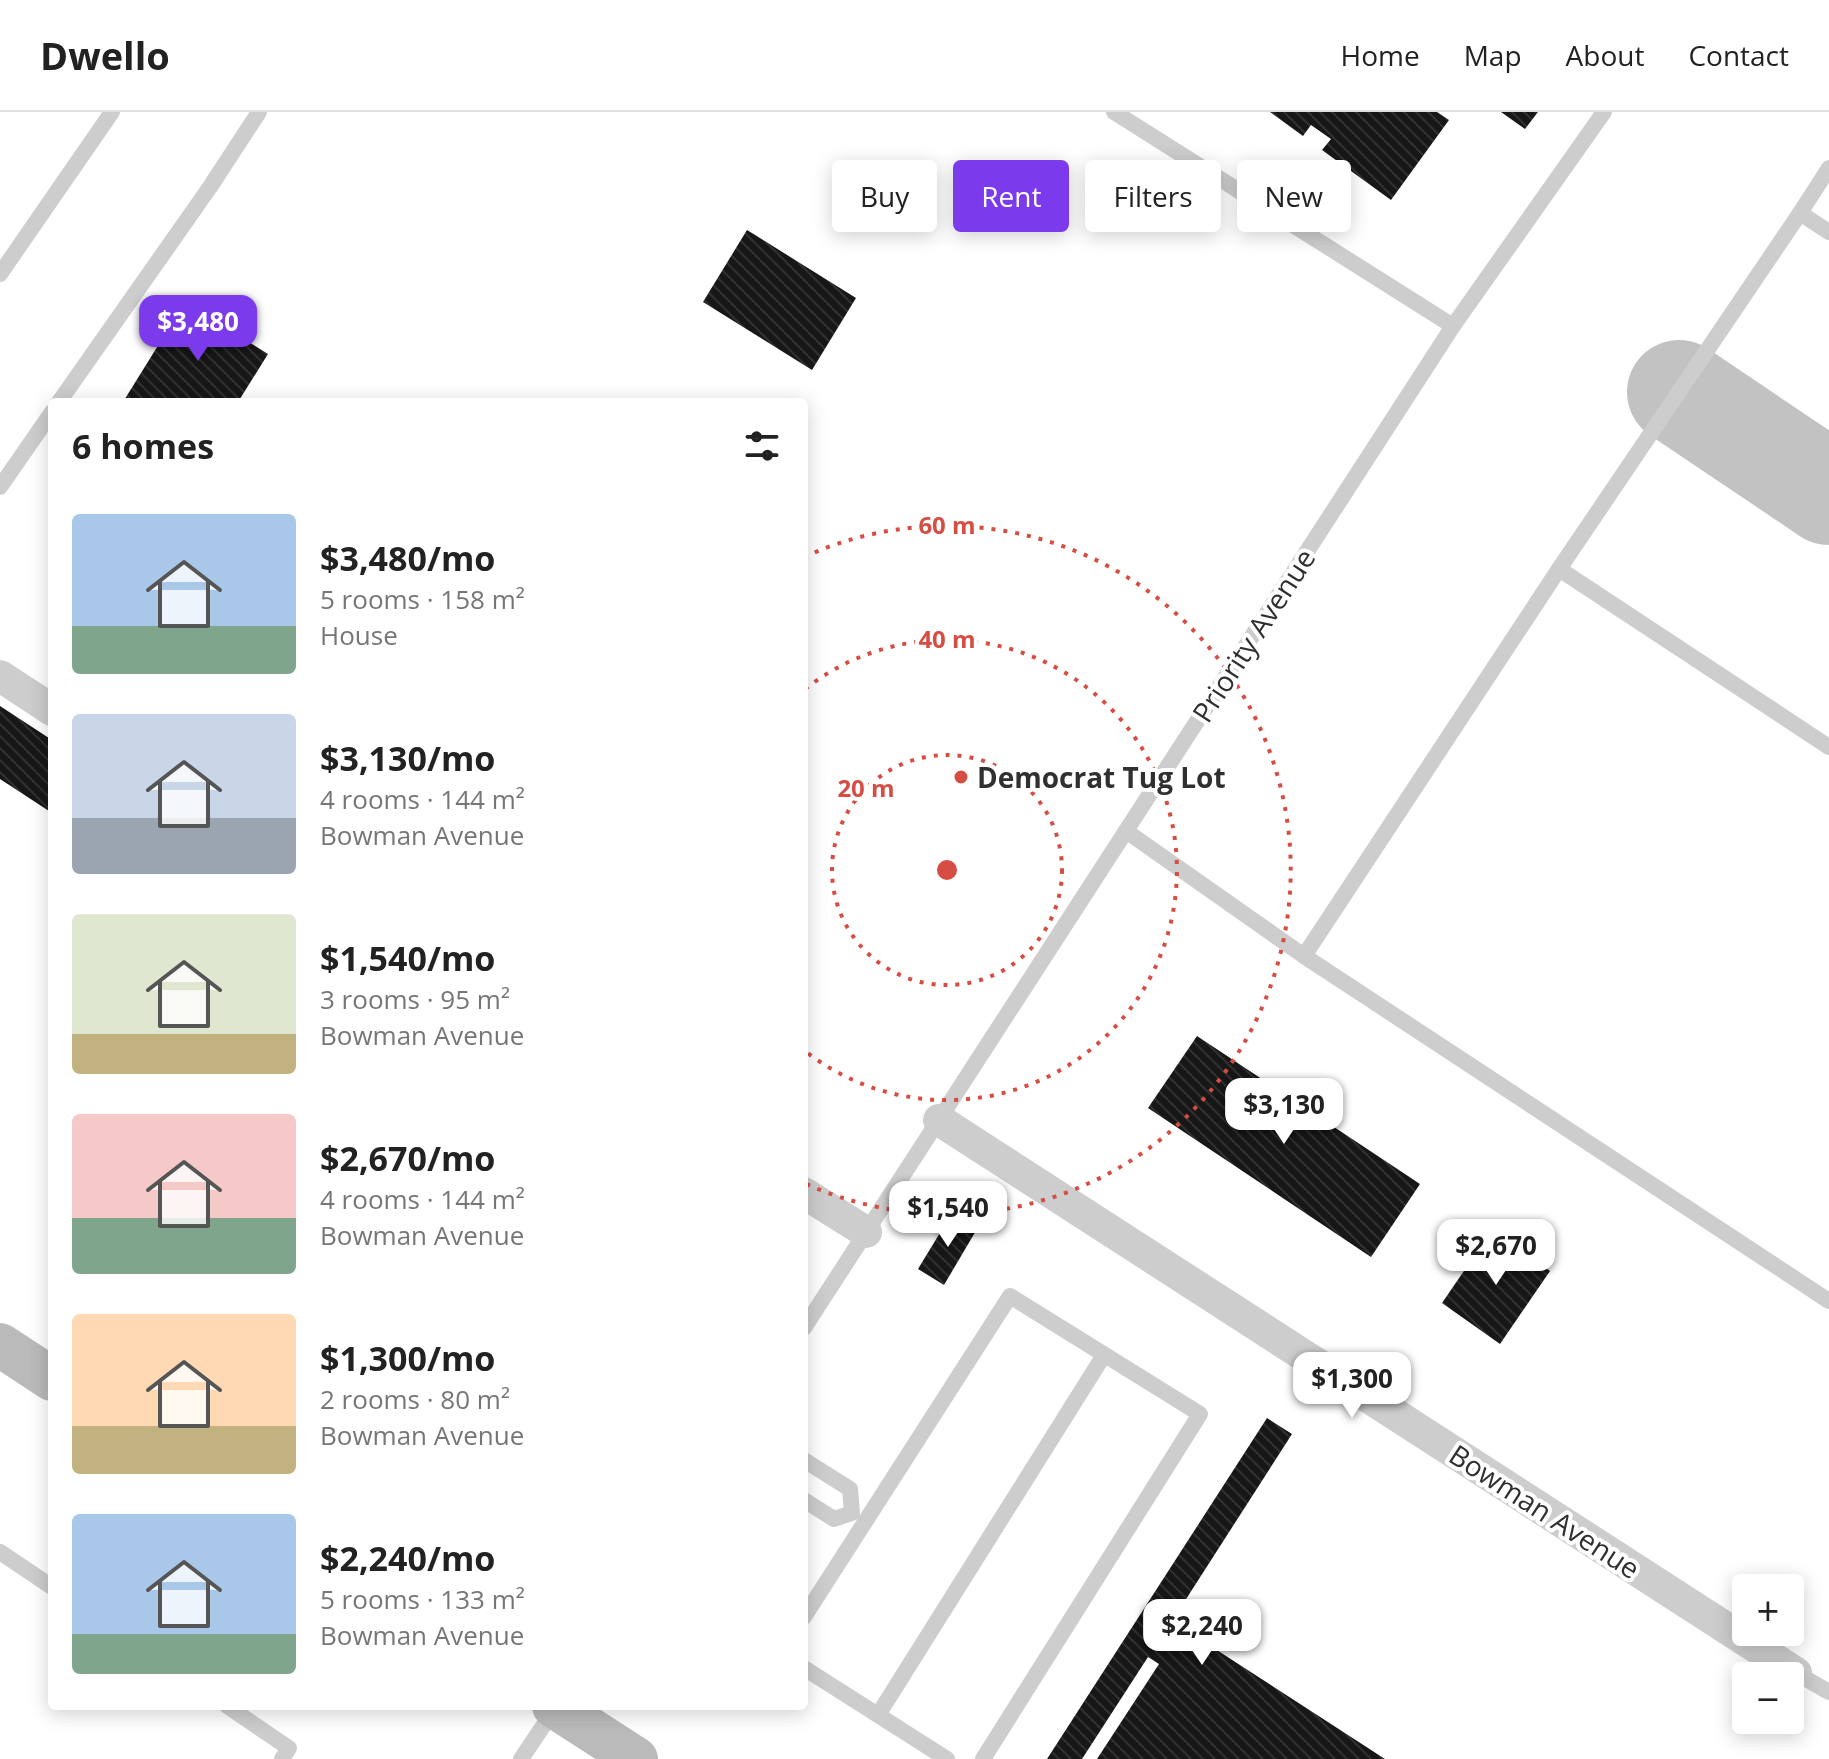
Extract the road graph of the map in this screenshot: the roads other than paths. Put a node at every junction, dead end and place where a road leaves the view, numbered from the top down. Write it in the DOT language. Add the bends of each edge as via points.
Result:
graph roads {
  1 [pos="112,112"];
  2 [pos="259,112"];
  3 [pos="1114,112"];
  4 [pos="1604,112"];
  5 [pos="1829,168"];
  6 [pos="1800,213"];
  7 [pos="1829,232"];
  8 [pos="0,274"];
  9 [pos="1453,326"];
  10 [pos="62,398"];
  11 [pos="48,418"];
  12 [pos="0,487"];
  13 [pos="1559,569"];
  14 [pos="0,676"];
  15 [pos="48,707"];
  16 [pos="1829,747"];
  17 [pos="1126,831"];
  18 [pos="1304,956"];
  19 [pos="939,1120"];
  20 [pos="808,1196"];
  21 [pos="866,1232"];
  22 [pos="1829,1301"];
  23 [pos="808,1322"];
  24 [pos="0,1345"];
  25 [pos="1104,1355"];
  26 [pos="48,1376"];
  27 [pos="808,1463"];
  28 [pos="808,1503"];
  29 [pos="858,1517"];
  30 [pos="0,1552"];
  31 [pos="48,1584"];
  32 [pos="808,1610"];
  33 [pos="1779,1662"];
  34 [pos="808,1671"];
  35 [pos="1804,1678"];
  36 [pos="1829,1692"];
  37 [pos="232,1710"];
  38 [pos="553,1710"];
  39 [pos="562,1710"];
  40 [pos="878,1715"];
  41 [pos="286,1754"];
  42 [pos="521,1759"];
  43 [pos="636,1759"];
  44 [pos="947,1759"];
  45 [pos="983,1759"];
  1 -- 8 [label="lane"];
  2 -- 10 [label="lane"];
  3 -- 9 [label="lane"];
  4 -- 9 [label="lane, Priority Avenue"];
  5 -- 6 [label="lane"];
  6 -- 7 [label="lane"];
  6 -- 13 [label="lane"];
  9 -- 17 [label="lane, Priority Avenue"];
  11 -- 12 [label="lane"];
  13 -- 16 [label="lane"];
  13 -- 18 [label="lane"];
  14 -- 15 [label="street"];
  17 -- 18 [label="lane"];
  17 -- 19 [label="lane, Priority Avenue"];
  18 -- 22 [label="lane"];
  19 -- 21 [label="lane, Priority Avenue"];
  19 -- 33 [label="street, Bowman Avenue"];
  20 -- 21 [label="street"];
  21 -- 23 [label="lane, Priority Avenue"];
  24 -- 26 [label="main road"];
  25 -- 29 [label="lane" via="1010,1296"];
  25 -- 40 [label="lane"];
  25 -- 45 [label="lane" via="1200,1414"];
  27 -- 29 [label="lane" via="850,1489"];
  28 -- 29 [label="lane" via="834,1519"];
  29 -- 32 [label="lane"];
  30 -- 31 [label="lane"];
  34 -- 40 [label="lane"];
  35 -- 36 [label="lane, Bowman Avenue"];
  37 -- 41 [label="lane"];
  38 -- 42 [label="lane"];
  39 -- 43 [label="main road"];
  40 -- 44 [label="lane"];
}
